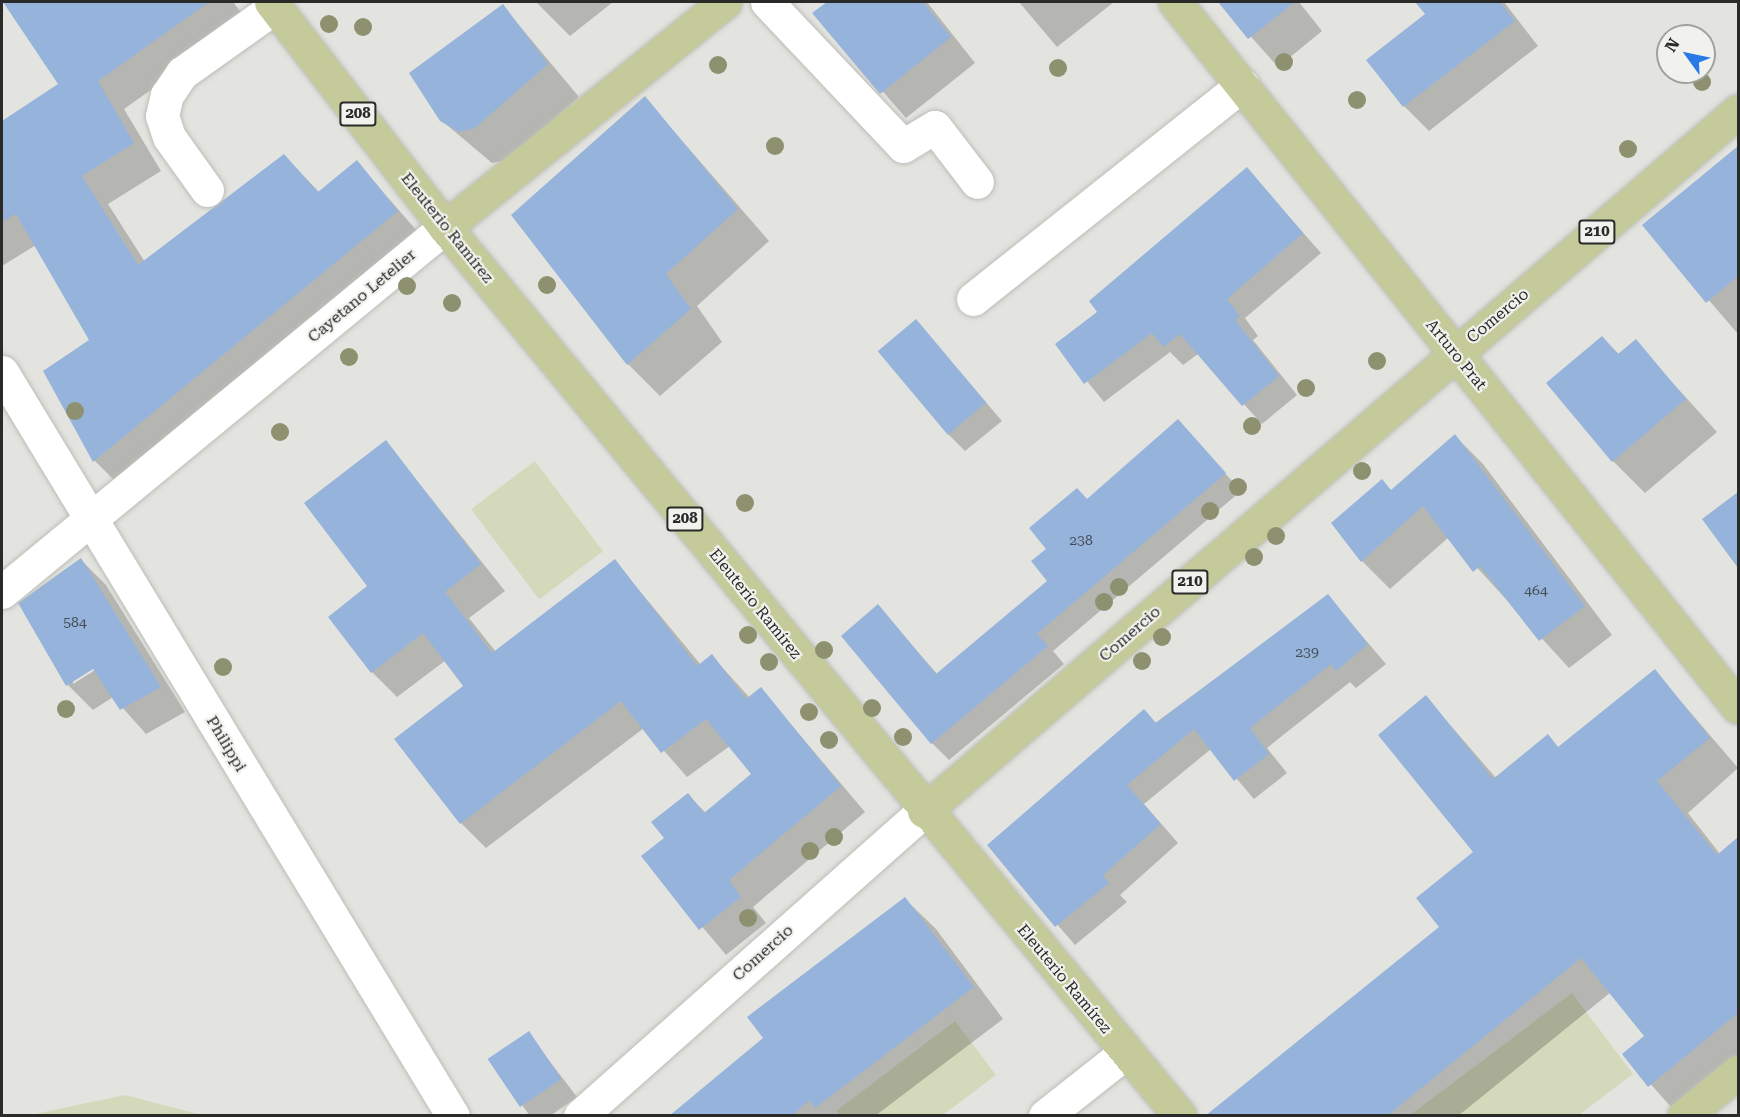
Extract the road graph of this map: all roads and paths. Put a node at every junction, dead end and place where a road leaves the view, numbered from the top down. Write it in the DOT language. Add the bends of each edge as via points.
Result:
graph roads {
  1 [pos="725,2"];
  2 [pos="767,2"];
  3 [pos="1175,2"];
  4 [pos="273,4"];
  5 [pos="1242,85"];
  6 [pos="1738,111"];
  7 [pos="977,182"];
  8 [pos="207,190"];
  9 [pos="445,227"];
  10 [pos="973,299"];
  11 [pos="1456,352"];
  12 [pos="2,372"];
  13 [pos="90,521"];
  14 [pos="2,592"];
  15 [pos="1738,708"];
  16 [pos="924,811"];
  17 [pos="1126,1052"];
  18 [pos="1738,1072"];
  19 [pos="453,1116"];
  20 [pos="580,1116"];
  21 [pos="1045,1116"];
  22 [pos="1180,1116"];
  23 [pos="1684,1116"];
  1 -- 9 [label="main road, Cayetano Letelier"];
  2 -- 7 [label="street" via="903,146 935,127"];
  3 -- 5 [label="main road, Arturo Prat"];
  4 -- 8 [label="street" via="182,73 167,95 162,116 169,137"];
  4 -- 9 [label="main road, Eleuterio Ramírez / 208"];
  5 -- 10 [label="street"];
  5 -- 11 [label="main road, Arturo Prat"];
  6 -- 11 [label="main road, Comercio / 210"];
  9 -- 13 [label="street, Cayetano Letelier"];
  9 -- 16 [label="main road, Eleuterio Ramírez / 208"];
  11 -- 15 [label="main road, Arturo Prat"];
  11 -- 16 [label="main road, Comercio / 210"];
  12 -- 13 [label="street, Philippi"];
  13 -- 14 [label="street, Cayetano Letelier"];
  13 -- 19 [label="street, Philippi"];
  16 -- 17 [label="main road, Eleuterio Ramírez"];
  16 -- 20 [label="street, Comercio"];
  17 -- 21 [label="street"];
  17 -- 22 [label="main road, Eleuterio Ramírez"];
  18 -- 23 [label="main road"];
}
